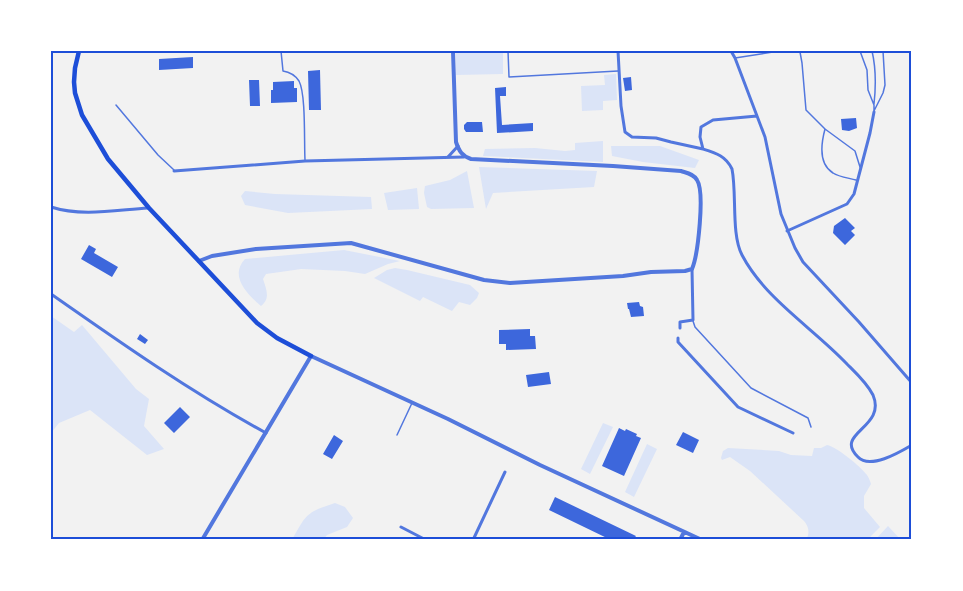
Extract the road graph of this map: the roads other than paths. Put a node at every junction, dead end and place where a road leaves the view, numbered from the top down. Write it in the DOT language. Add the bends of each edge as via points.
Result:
graph roads {
  1 [pos="79,51"];
  2 [pos="281,51"];
  3 [pos="453,51"];
  4 [pos="508,51"];
  5 [pos="618,51"];
  6 [pos="731,51"];
  7 [pos="779,51"];
  8 [pos="796,51"];
  9 [pos="860,51"];
  10 [pos="872,51"];
  11 [pos="883,51"];
  12 [pos="735,58"];
  13 [pos="619,71"];
  14 [pos="116,105"];
  15 [pos="874,105"];
  16 [pos="874,112"];
  17 [pos="757,116"];
  18 [pos="825,129"];
  19 [pos="458,146"];
  20 [pos="703,149"];
  21 [pos="448,157"];
  22 [pos="464,157"];
  23 [pos="305,161"];
  24 [pos="860,168"];
  25 [pos="174,171"];
  26 [pos="857,180"];
  27 [pos="51,207"];
  28 [pos="149,208"];
  29 [pos="787,231"];
  30 [pos="199,261"];
  31 [pos="692,268"];
  32 [pos="51,294"];
  33 [pos="693,320"];
  34 [pos="680,328"];
  35 [pos="678,338"];
  36 [pos="310,356"];
  37 [pos="912,383"];
  38 [pos="413,402"];
  39 [pos="811,427"];
  40 [pos="266,433"];
  41 [pos="793,433"];
  42 [pos="397,435"];
  43 [pos="912,445"];
  44 [pos="506,472"];
  45 [pos="401,527"];
  46 [pos="684,532"];
  47 [pos="202,540"];
  48 [pos="426,540"];
  49 [pos="473,540"];
  50 [pos="680,540"];
  51 [pos="702,540"];
  1 -- 28 [label="main road" via="74,82 82,115 108,159"];
  2 -- 23 [label="lane" via="283,71 299,82 303,95"];
  3 -- 19 [label="street"];
  4 -- 13 [label="lane" via="509,77"];
  5 -- 13 [label="street"];
  6 -- 12 [label="street"];
  7 -- 12 [label="lane"];
  8 -- 18 [label="lane" via="800,52 802,63 806,110"];
  9 -- 15 [label="lane"];
  10 -- 15 [label="lane"];
  11 -- 16 [label="lane" via="885,85"];
  12 -- 17 [label="street"];
  13 -- 20 [label="street" via="623,127 628,135"];
  14 -- 25 [label="lane"];
  15 -- 16 [label="lane"];
  16 -- 24 [label="street"];
  17 -- 20 [label="street" via="705,124 700,137"];
  17 -- 29 [label="street"];
  18 -- 24 [label="lane" via="855,151"];
  18 -- 26 [label="lane" via="821,145 824,164 833,174"];
  19 -- 21 [label="street"];
  19 -- 22 [label="street"];
  20 -- 43 [label="street" via="723,156 732,169 738,245 753,271 871,392 876,408 872,419 854,436 853,452 864,462 874,461"];
  21 -- 22 [label="street"];
  21 -- 23 [label="street"];
  22 -- 31 [label="street" via="692,174 697,178 701,200"];
  23 -- 25 [label="street"];
  24 -- 26 [label="street"];
  26 -- 29 [label="street" via="847,204"];
  27 -- 28 [label="street" via="89,212"];
  28 -- 30 [label="main road"];
  29 -- 37 [label="street" via="803,262"];
  30 -- 31 [label="street" via="256,249 351,243 484,280 510,283 685,272"];
  30 -- 36 [label="main road" via="257,323"];
  31 -- 33 [label="street"];
  32 -- 40 [label="street" via="145,360"];
  33 -- 34 [label="street" via="680,322"];
  33 -- 39 [label="lane" via="695,327 751,388 808,418"];
  35 -- 41 [label="street" via="738,408"];
  36 -- 38 [label="street"];
  36 -- 40 [label="street"];
  38 -- 42 [label="lane"];
  38 -- 46 [label="street"];
  40 -- 47 [label="street"];
  44 -- 49 [label="street"];
  45 -- 48 [label="street"];
  46 -- 50 [label="street"];
  46 -- 51 [label="street"];
}
